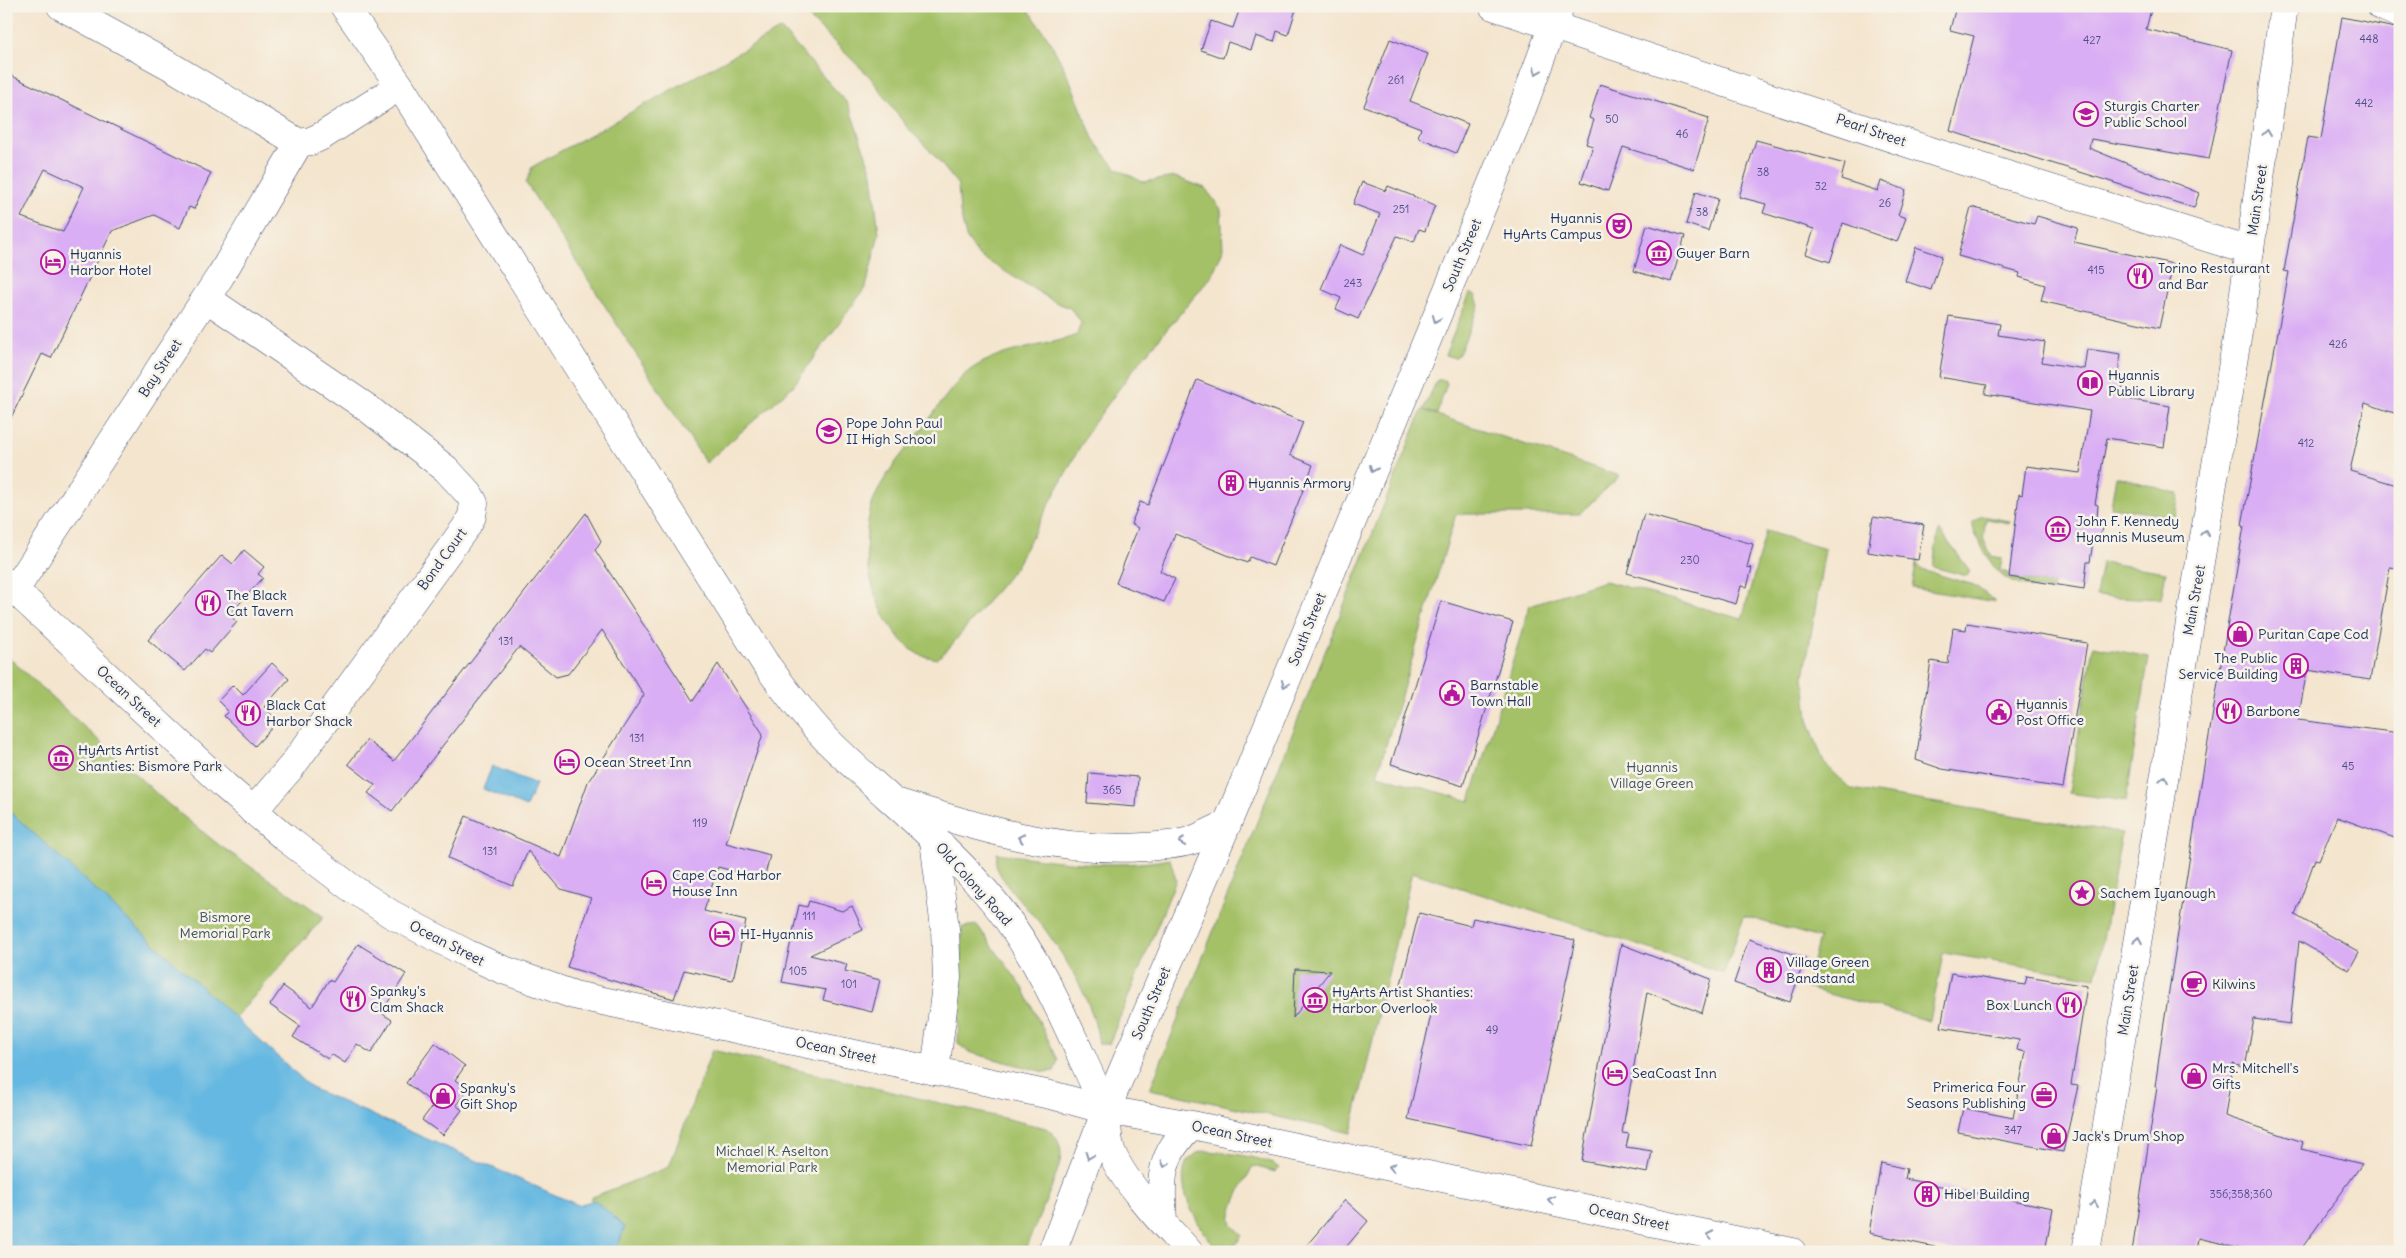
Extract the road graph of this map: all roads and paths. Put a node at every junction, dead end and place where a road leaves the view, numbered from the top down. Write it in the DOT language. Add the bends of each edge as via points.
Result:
graph roads {
  1 [pos="61,6"];
  2 [pos="344,6"];
  3 [pos="1493,6"];
  4 [pos="2284,6"];
  5 [pos="2381,6"];
  6 [pos="2400,14"];
  7 [pos="1557,16"];
  8 [pos="400,86"];
  9 [pos="299,143"];
  10 [pos="2250,251"];
  11 [pos="206,298"];
  12 [pos="11,586"];
  13 [pos="893,801"];
  14 [pos="253,811"];
  15 [pos="1228,824"];
  16 [pos="934,840"];
  17 [pos="935,1071"];
  18 [pos="1106,1110"];
  19 [pos="1192,1125"];
  20 [pos="1163,1223"];
  21 [pos="1052,1252"];
  22 [pos="1189,1252"];
  23 [pos="1792,1252"];
  24 [pos="2086,1252"];
  1 -- 9 [label="main road" via="172,67"];
  2 -- 8 [label="main road, Old Colony Road"];
  3 -- 7 [label="main road, Pearl Street"];
  10 -- 4 [label="main road, Main Street, one-way"];
  5 -- 6 [label="main road"];
  7 -- 10 [label="main road, Pearl Street" via="1937,153"];
  7 -- 15 [label="main road, South Street, one-way" via="1518,120"];
  8 -- 9 [label="main road" via="322,136 311,142"];
  8 -- 13 [label="main road, Old Colony Road" via="765,663 796,706"];
  9 -- 11 [label="main road, Bay Street"];
  24 -- 10 [label="main road, Main Street, one-way"];
  11 -- 12 [label="main road, Bay Street"];
  11 -- 14 [label="main road, Bond Court" via="405,436 446,470 474,503 466,527 292,766"];
  12 -- 14 [label="main road, Ocean Street"];
  15 -- 13 [label="main road, one-way" via="1192,840 1156,846 1093,848 997,833"];
  13 -- 16 [label="main road, Old Colony Road"];
  14 -- 17 [label="main road, Ocean Street" via="357,892 414,926 501,969 574,995"];
  15 -- 18 [label="main road, South Street"];
  16 -- 17 [label="main road" via="945,929 947,978"];
  16 -- 18 [label="main road, Old Colony Road" via="995,903 1036,962"];
  17 -- 18 [label="main road, Ocean Street"];
  18 -- 19 [label="main road, Ocean Street"];
  18 -- 20 [label="main road, Old Colony Road" via="1108,1136 1116,1162"];
  18 -- 21 [label="main road, South Street, one-way"];
  19 -- 20 [label="main road, one-way" via="1174,1142 1163,1168"];
  23 -- 19 [label="main road, Ocean Street, one-way"];
  20 -- 22 [label="main road, Old Colony Road"];
}
